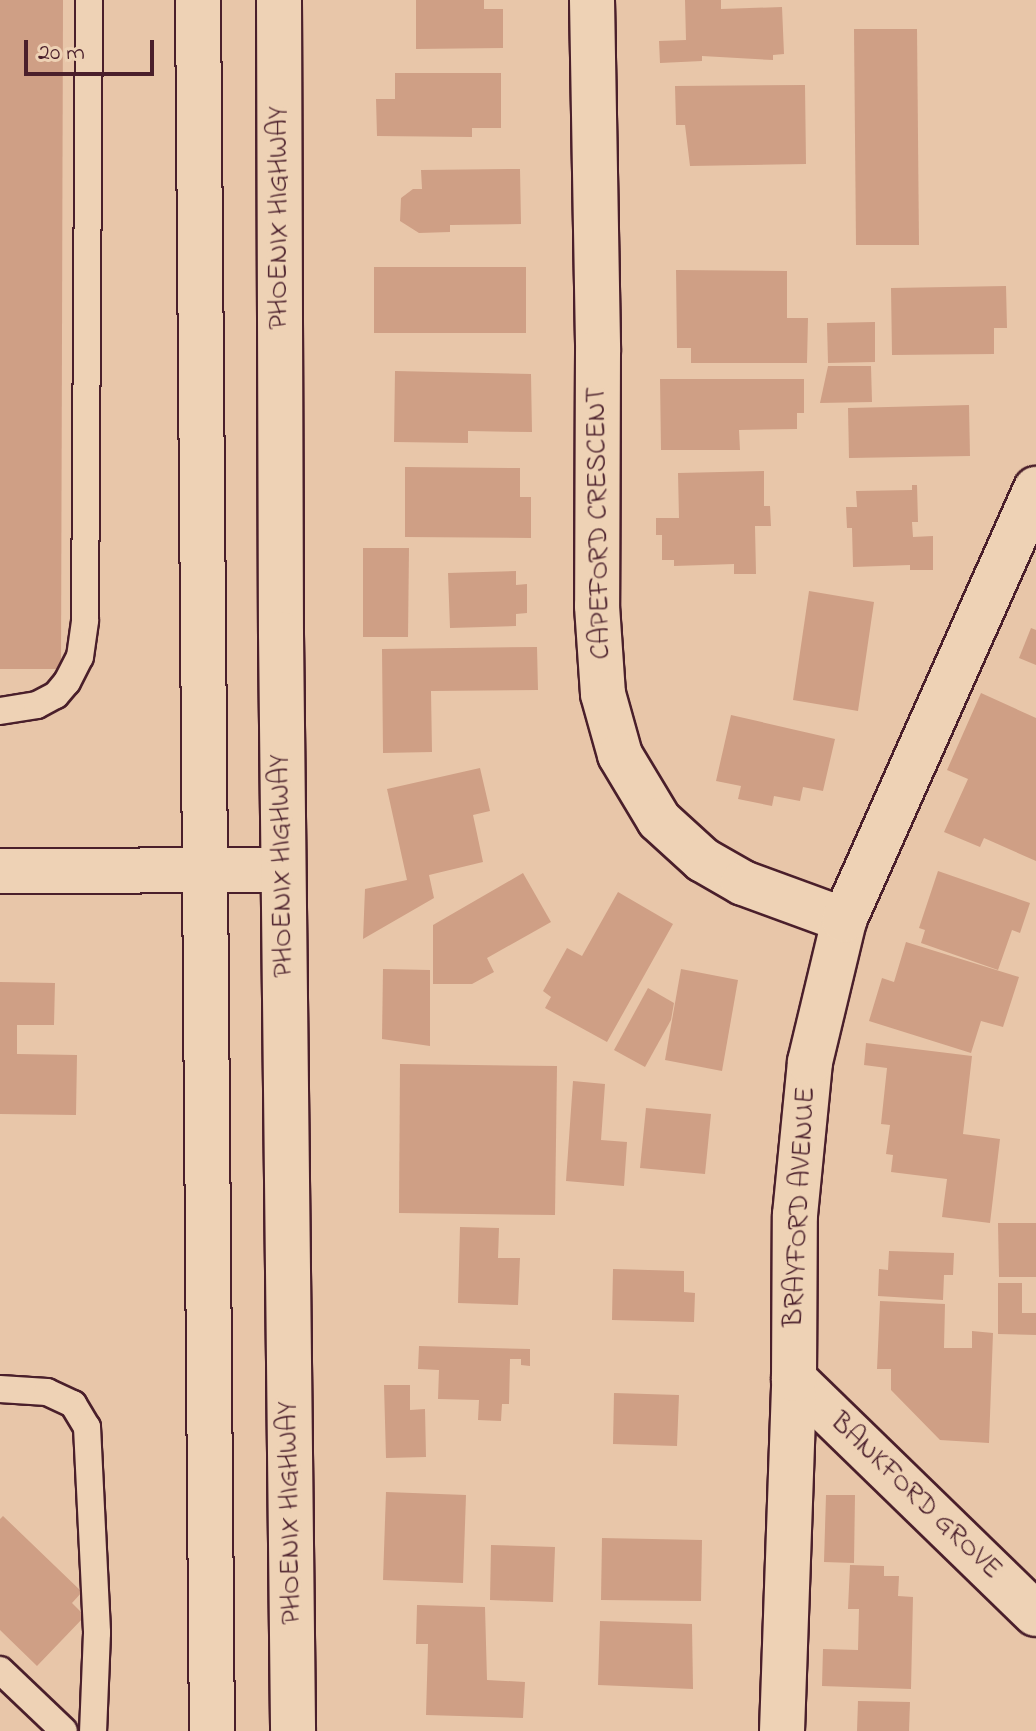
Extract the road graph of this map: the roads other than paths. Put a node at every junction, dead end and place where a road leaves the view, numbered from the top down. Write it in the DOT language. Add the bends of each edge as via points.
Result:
graph roads {
  1 [pos="89,0"];
  2 [pos="198,0"];
  3 [pos="279,0"];
  4 [pos="592,0"];
  5 [pos="1036,489"];
  6 [pos="0,711"];
  7 [pos="206,870"];
  8 [pos="283,870"];
  9 [pos="0,871"];
  10 [pos="844,920"];
  11 [pos="794,1379"];
  12 [pos="0,1389"];
  13 [pos="1036,1614"];
  14 [pos="0,1670"];
  15 [pos="64,1731"];
  16 [pos="93,1731"];
  17 [pos="212,1731"];
  18 [pos="293,1731"];
  19 [pos="782,1731"];
  1 -- 6 [label="lane" via="85,620 80,657 56,695 37,705"];
  2 -- 7 [label="main road"];
  3 -- 8 [label="main road, PHOENIX HIGHWAY"];
  4 -- 10 [label="main road, CAPEFORD CRESCENT" via="597,606 608,709 620,755 659,820 692,850 743,883"];
  5 -- 10 [label="main road, BRAYFORD AVENUE"];
  7 -- 8 [label="main road"];
  7 -- 9 [label="main road"];
  7 -- 17 [label="main road"];
  8 -- 18 [label="main road, PHOENIX HIGHWAY"];
  10 -- 11 [label="main road, BRAYFORD AVENUE" via="810,1062 803,1124 795,1215"];
  11 -- 13 [label="main road, BANKFORD GROVE"];
  11 -- 19 [label="main road, BRAYFORD AVENUE"];
  12 -- 16 [label="lane" via="47,1392 73,1404 87,1427 97,1633"];
  14 -- 15 [label="lane"];
}
